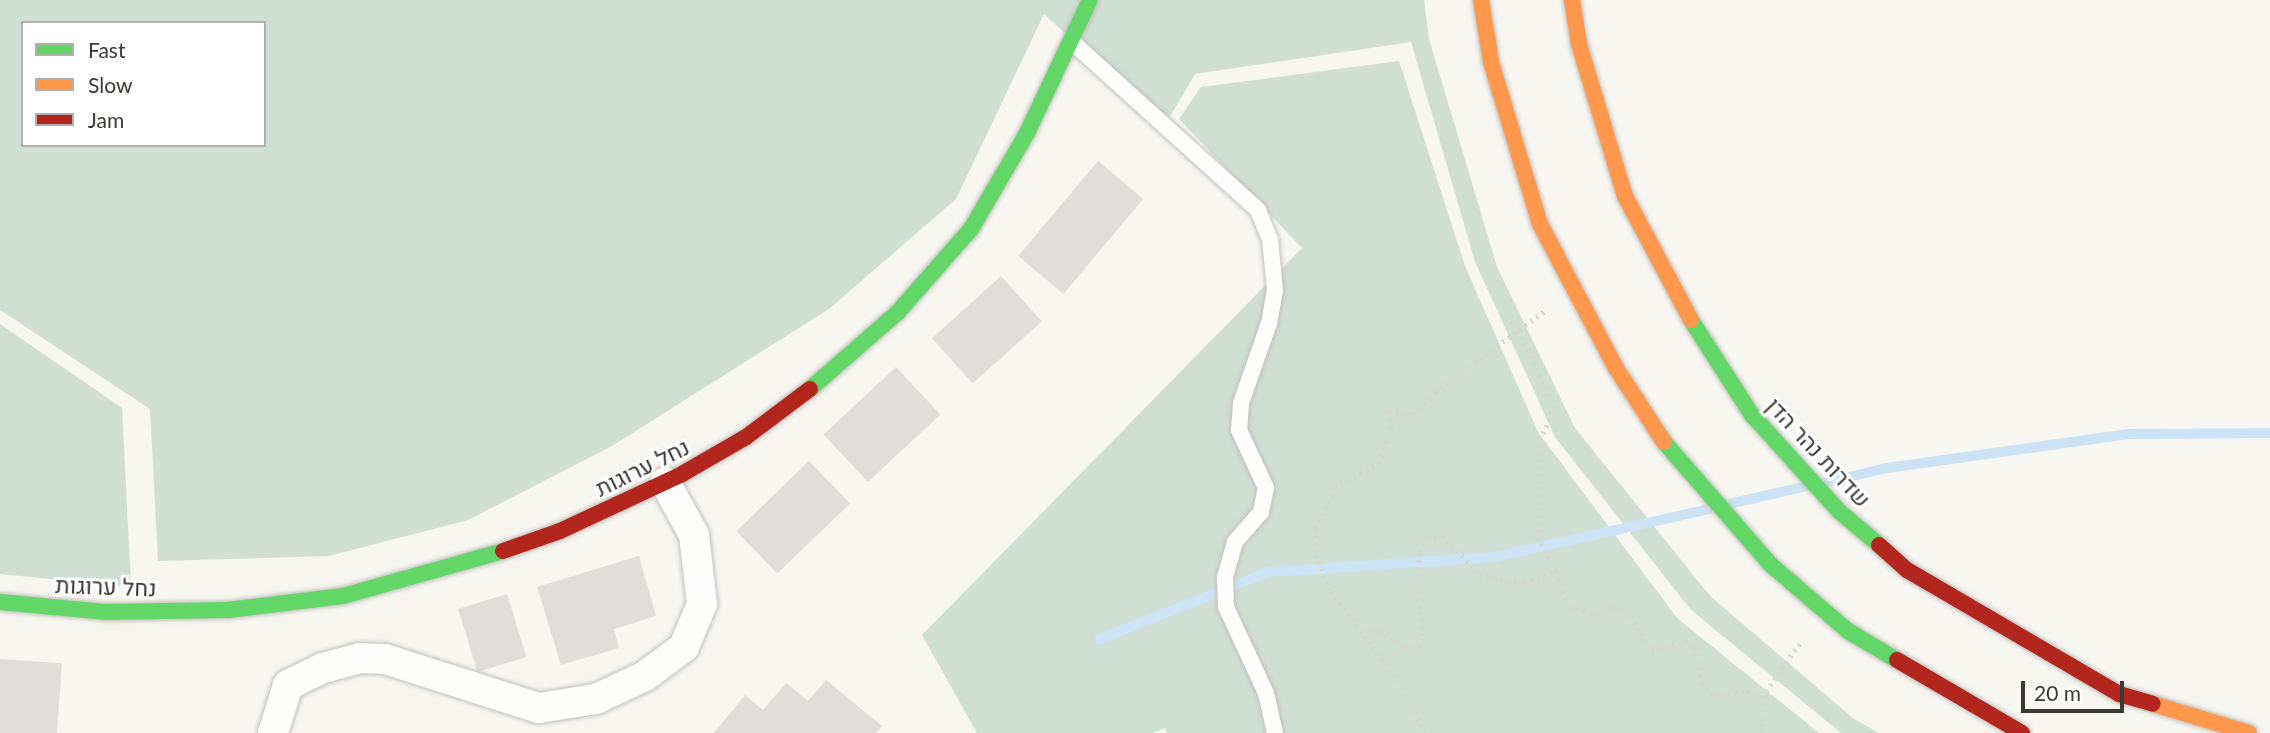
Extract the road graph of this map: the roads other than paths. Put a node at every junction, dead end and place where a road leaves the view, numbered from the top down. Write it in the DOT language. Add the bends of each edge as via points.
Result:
graph roads {
  1 [pos="1090,0"];
  2 [pos="1481,0"];
  3 [pos="1572,0"];
  4 [pos="1071,41"];
  5 [pos="665,482"];
  6 [pos="0,602"];
  7 [pos="272,733"];
  8 [pos="1275,733"];
  9 [pos="2022,733"];
  10 [pos="2249,733"];
  1 -- 4 [label="main road, נחל ערוגות"];
  2 -- 9 [label="main road" via="1491,62 1541,224 1616,368 1676,460 1771,565 1848,631"];
  3 -- 10 [label="main road, שדרות נהר הדן" via="1579,44 1625,196 1697,331 1752,415 1831,502 1907,570 2119,694"];
  4 -- 5 [label="main road, נחל ערוגות" via="1027,133 971,229 898,312 746,438"];
  4 -- 8 [label="lane" via="1258,210 1270,239 1275,290 1269,323 1241,403 1239,430 1266,488 1261,512 1236,542 1225,577 1226,607 1266,694"];
  5 -- 6 [label="main road, נחל ערוגות" via="560,531 457,567 343,596 228,610 105,612"];
  5 -- 7 [label="street" via="694,535 702,604 684,647 645,676 596,699 539,708 385,659 360,659 323,668 288,685"];
}
